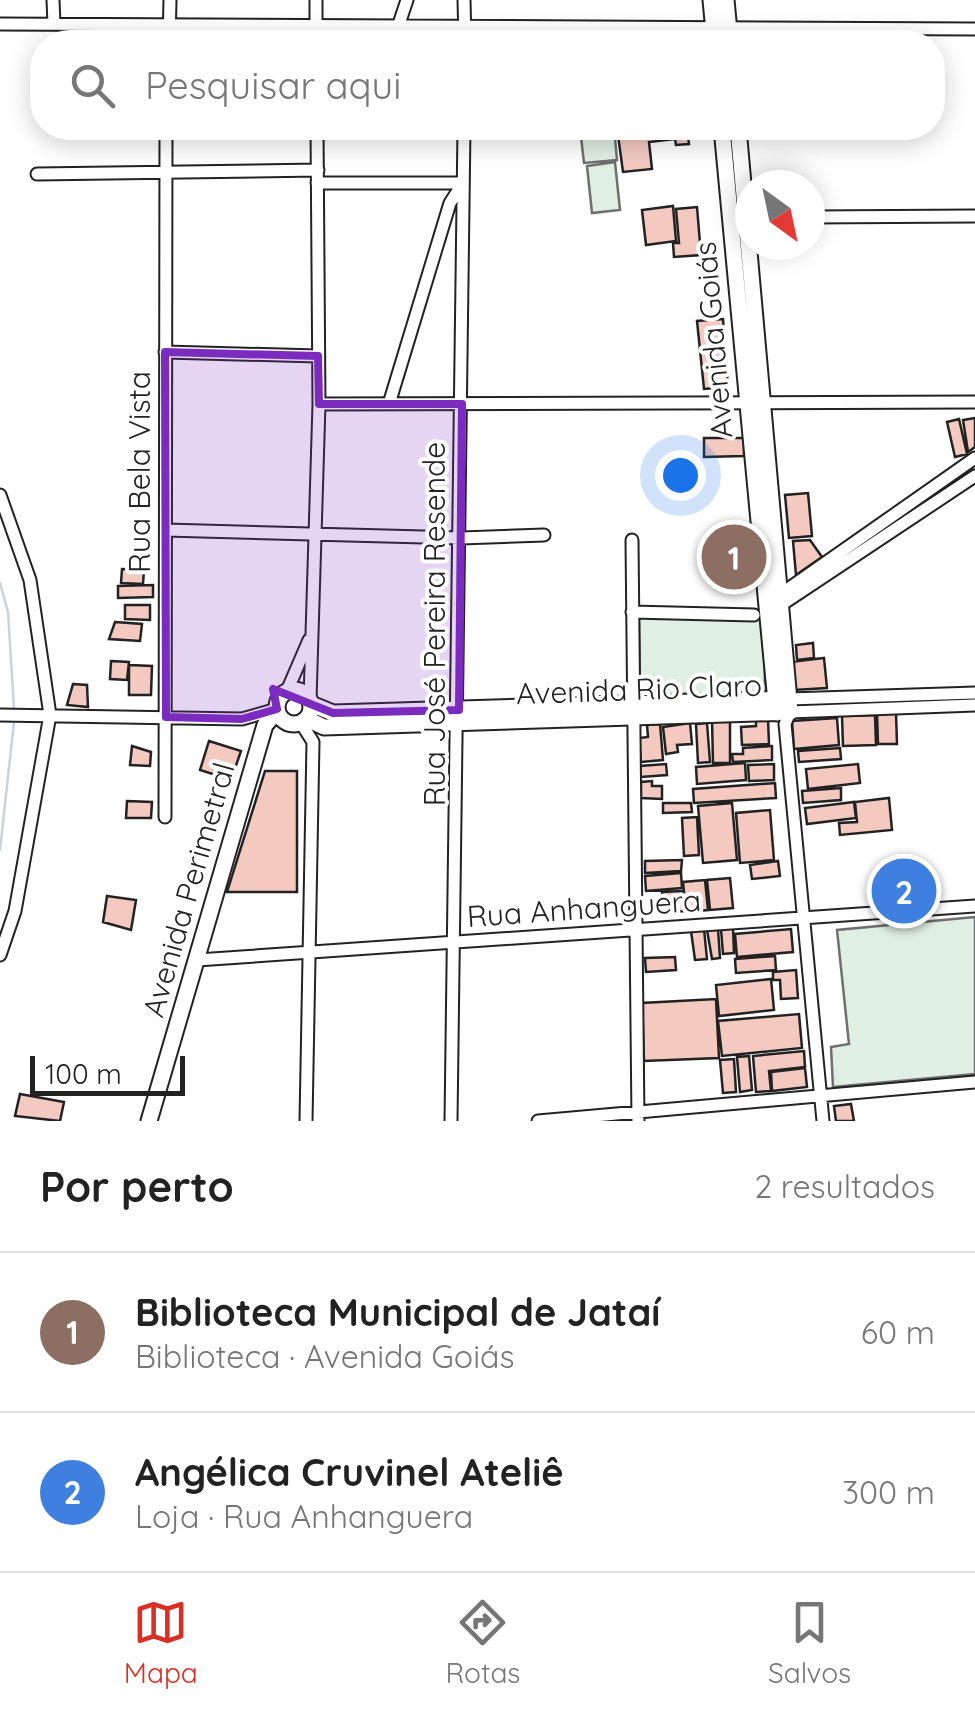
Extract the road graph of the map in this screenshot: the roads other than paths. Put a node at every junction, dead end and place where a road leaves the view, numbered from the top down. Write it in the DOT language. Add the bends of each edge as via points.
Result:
graph roads {
  1 [pos="54,0"];
  2 [pos="170,0"];
  3 [pos="316,0"];
  4 [pos="407,0"];
  5 [pos="464,0"];
  6 [pos="712,0"];
  7 [pos="726,0"];
  8 [pos="0,24"];
  9 [pos="54,24"];
  10 [pos="169,25"];
  11 [pos="316,26"];
  12 [pos="398,27"];
  13 [pos="465,27"];
  14 [pos="975,29"];
  15 [pos="169,30"];
  16 [pos="316,30"];
  17 [pos="465,30"];
  18 [pos="551,30"];
  19 [pos="720,30"];
  20 [pos="723,30"];
  21 [pos="939,30"];
  22 [pos="166,140"];
  23 [pos="317,140"];
  24 [pos="464,140"];
  25 [pos="725,140"];
  26 [pos="739,140"];
  27 [pos="740,170"];
  28 [pos="36,174"];
  29 [pos="165,174"];
  30 [pos="318,176"];
  31 [pos="463,183"];
  32 [pos="735,187"];
  33 [pos="975,216"];
  34 [pos="825,217"];
  35 [pos="745,260"];
  36 [pos="165,352"];
  37 [pos="318,356"];
  38 [pos="975,402"];
  39 [pos="319,404"];
  40 [pos="389,404"];
  41 [pos="462,404"];
  42 [pos="755,404"];
  43 [pos="975,458"];
  44 [pos="975,476"];
  45 [pos="0,495"];
  46 [pos="166,530"];
  47 [pos="544,534"];
  48 [pos="314,535"];
  49 [pos="460,538"];
  50 [pos="632,540"];
  51 [pos="769,607"];
  52 [pos="632,612"];
  53 [pos="311,636"];
  54 [pos="287,691"];
  55 [pos="970,699"];
  56 [pos="784,710"];
  57 [pos="307,711"];
  58 [pos="633,712"];
  59 [pos="279,714"];
  60 [pos="0,715"];
  61 [pos="50,715"];
  62 [pos="166,718"];
  63 [pos="459,718"];
  64 [pos="165,817"];
  65 [pos="975,906"];
  66 [pos="804,920"];
  67 [pos="636,931"];
  68 [pos="457,943"];
  69 [pos="309,952"];
  70 [pos="0,955"];
  71 [pos="197,960"];
  72 [pos="975,1082"];
  73 [pos="820,1094"];
  74 [pos="638,1117"];
  75 [pos="148,1121"];
  76 [pos="306,1121"];
  77 [pos="452,1121"];
  78 [pos="538,1121"];
  79 [pos="823,1121"];
  1 -- 9 [label="street"];
  2 -- 10 [label="street"];
  3 -- 11 [label="street"];
  4 -- 12 [label="street"];
  5 -- 13 [label="street"];
  6 -- 19 [label="main road"];
  7 -- 20 [label="main road"];
  8 -- 9 [label="street"];
  9 -- 10 [label="street"];
  10 -- 11 [label="street"];
  10 -- 15 [label="street"];
  11 -- 12 [label="street"];
  11 -- 16 [label="street"];
  12 -- 13 [label="street"];
  13 -- 17 [label="street"];
  13 -- 18 [label="street"];
  14 -- 21 [label="street"];
  22 -- 29 [label="street, Rua Bela Vista"];
  23 -- 30 [label="street"];
  24 -- 31 [label="street, Rua José Pereira Resende"];
  25 -- 32 [label="main road, Avenida Goiás"];
  26 -- 27 [label="main road, Avenida Goiás"];
  28 -- 29 [label="street"];
  29 -- 30 [label="street"];
  29 -- 36 [label="street, Rua Bela Vista"];
  30 -- 31 [label="street"];
  30 -- 37 [label="street"];
  31 -- 40 [label="street" via="450,203"];
  31 -- 41 [label="street, Rua José Pereira Resende"];
  33 -- 34 [label="street"];
  35 -- 42 [label="main road, Avenida Goiás"];
  36 -- 37 [label="street"];
  36 -- 46 [label="street, Rua Bela Vista"];
  37 -- 39 [label="street"];
  38 -- 42 [label="street"];
  39 -- 40 [label="street"];
  39 -- 48 [label="street"];
  40 -- 41 [label="street"];
  41 -- 42 [label="street"];
  41 -- 49 [label="street, Rua José Pereira Resende"];
  42 -- 51 [label="main road, Avenida Goiás"];
  43 -- 51 [label="street"];
  44 -- 51 [label="street"];
  45 -- 61 [label="street" via="30,580"];
  46 -- 48 [label="street"];
  46 -- 62 [label="street, Rua Bela Vista"];
  47 -- 49 [label="street"];
  48 -- 49 [label="street"];
  48 -- 53 [label="street"];
  49 -- 63 [label="street, Rua José Pereira Resende"];
  50 -- 52 [label="street"];
  51 -- 52 [label="street"];
  51 -- 56 [label="main road, Avenida Goiás"];
  52 -- 58 [label="street"];
  53 -- 54 [label="street"];
  53 -- 57 [label="street"];
  54 -- 57 [label="main road" via="298,690"];
  54 -- 59 [label="main road, Avenida Perimetral" via="279,698"];
  55 -- 56 [label="street, Avenida Rio Claro"];
  56 -- 58 [label="main road, Avenida Rio Claro"];
  56 -- 66 [label="street, Avenida Goiás"];
  57 -- 59 [label="main road"];
  57 -- 63 [label="main road, Avenida Rio Claro" via="319,726"];
  57 -- 69 [label="street" via="313,742"];
  58 -- 63 [label="main road, Avenida Rio Claro"];
  58 -- 67 [label="street"];
  59 -- 62 [label="street"];
  59 -- 71 [label="main road, Avenida Perimetral" via="268,720"];
  60 -- 61 [label="street"];
  61 -- 62 [label="street"];
  61 -- 70 [label="street"];
  62 -- 64 [label="street, Rua Bela Vista"];
  63 -- 68 [label="street, Rua José Pereira Resende"];
  65 -- 66 [label="street, Rua Anhanguera"];
  66 -- 67 [label="street, Rua Anhanguera"];
  66 -- 73 [label="street, Avenida Goiás"];
  67 -- 68 [label="street, Rua Anhanguera"];
  67 -- 74 [label="street"];
  68 -- 69 [label="street, Rua Anhanguera"];
  68 -- 77 [label="street, Rua José Pereira Resende"];
  69 -- 71 [label="street, Rua Anhanguera"];
  69 -- 76 [label="street"];
  71 -- 75 [label="main road, Avenida Perimetral"];
  72 -- 73 [label="street"];
  73 -- 74 [label="street"];
  73 -- 79 [label="street, Avenida Goiás"];
  74 -- 78 [label="street"];
}
